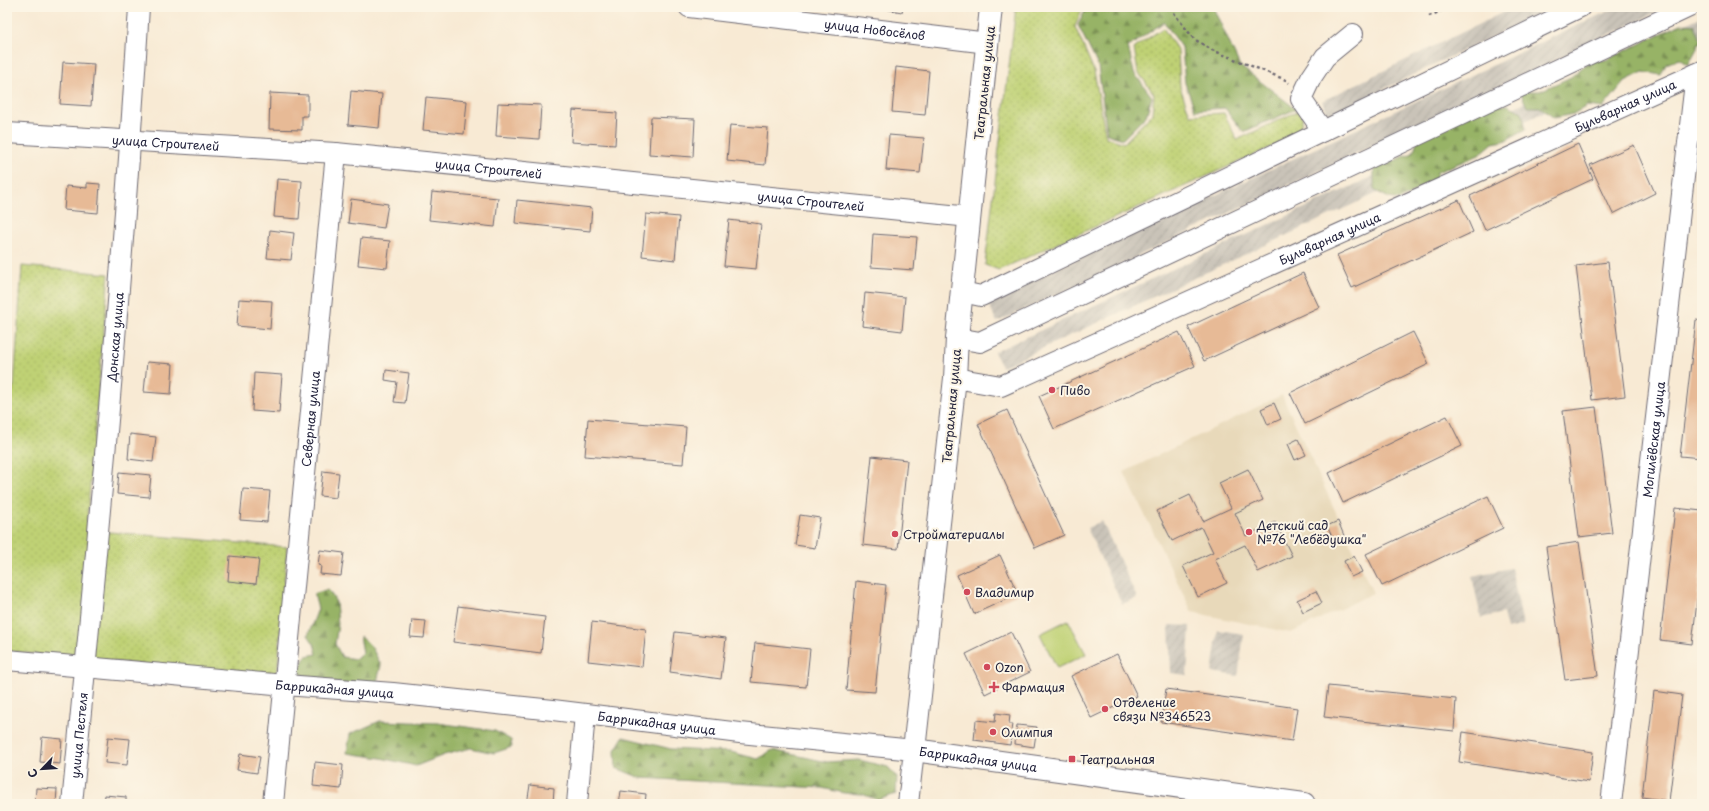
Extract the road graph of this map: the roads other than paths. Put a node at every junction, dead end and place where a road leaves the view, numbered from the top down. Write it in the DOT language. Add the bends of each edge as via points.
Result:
graph roads {
  1 [pos="139,7"];
  2 [pos="689,7"];
  3 [pos="991,7"];
  4 [pos="1580,7"];
  5 [pos="1689,7"];
  6 [pos="1353,34"];
  7 [pos="988,43"];
  8 [pos="1699,72"];
  9 [pos="1323,131"];
  10 [pos="7,133"];
  11 [pos="131,141"];
  12 [pos="336,153"];
  13 [pos="970,217"];
  14 [pos="962,292"];
  15 [pos="957,338"];
  16 [pos="954,378"];
  17 [pos="7,660"];
  18 [pos="85,666"];
  19 [pos="284,685"];
  20 [pos="585,714"];
  21 [pos="914,750"];
  22 [pos="1280,802"];
  23 [pos="72,804"];
  24 [pos="273,804"];
  25 [pos="577,804"];
  26 [pos="908,804"];
  27 [pos="1304,804"];
  28 [pos="1611,804"];
  1 -- 11 [label="street, Донская улица"];
  2 -- 7 [label="street, улица Новосёлов"];
  3 -- 7 [label="main road, Театральная улица"];
  4 -- 9 [label="street"];
  5 -- 15 [label="street" via="980,342"];
  6 -- 9 [label="street" via="1325,57 1301,99"];
  7 -- 13 [label="main road, Театральная улица"];
  8 -- 16 [label="street, Бульварная улица" via="1001,386"];
  8 -- 28 [label="street, Могилёвская улица"];
  9 -- 14 [label="street" via="981,296"];
  10 -- 11 [label="street, улица Строителей"];
  11 -- 12 [label="street, улица Строителей"];
  11 -- 18 [label="street, Донская улица"];
  12 -- 13 [label="street, улица Строителей"];
  12 -- 19 [label="street, Северная улица"];
  13 -- 14 [label="main road, Театральная улица"];
  14 -- 15 [label="main road, Театральная улица"];
  15 -- 16 [label="main road, Театральная улица"];
  16 -- 21 [label="main road, Театральная улица"];
  17 -- 18 [label="street, Баррикадная улица"];
  18 -- 19 [label="street, Баррикадная улица"];
  18 -- 23 [label="street, улица Пестеля"];
  19 -- 20 [label="street, Баррикадная улица" via="392,693"];
  19 -- 24 [label="street, Северная улица"];
  20 -- 21 [label="street, Баррикадная улица" via="740,733"];
  20 -- 25 [label="street"];
  21 -- 22 [label="main road, Баррикадная улица"];
  21 -- 26 [label="street, Театральная улица"];
  22 -- 27 [label="main road, Баррикадная улица"];
}
